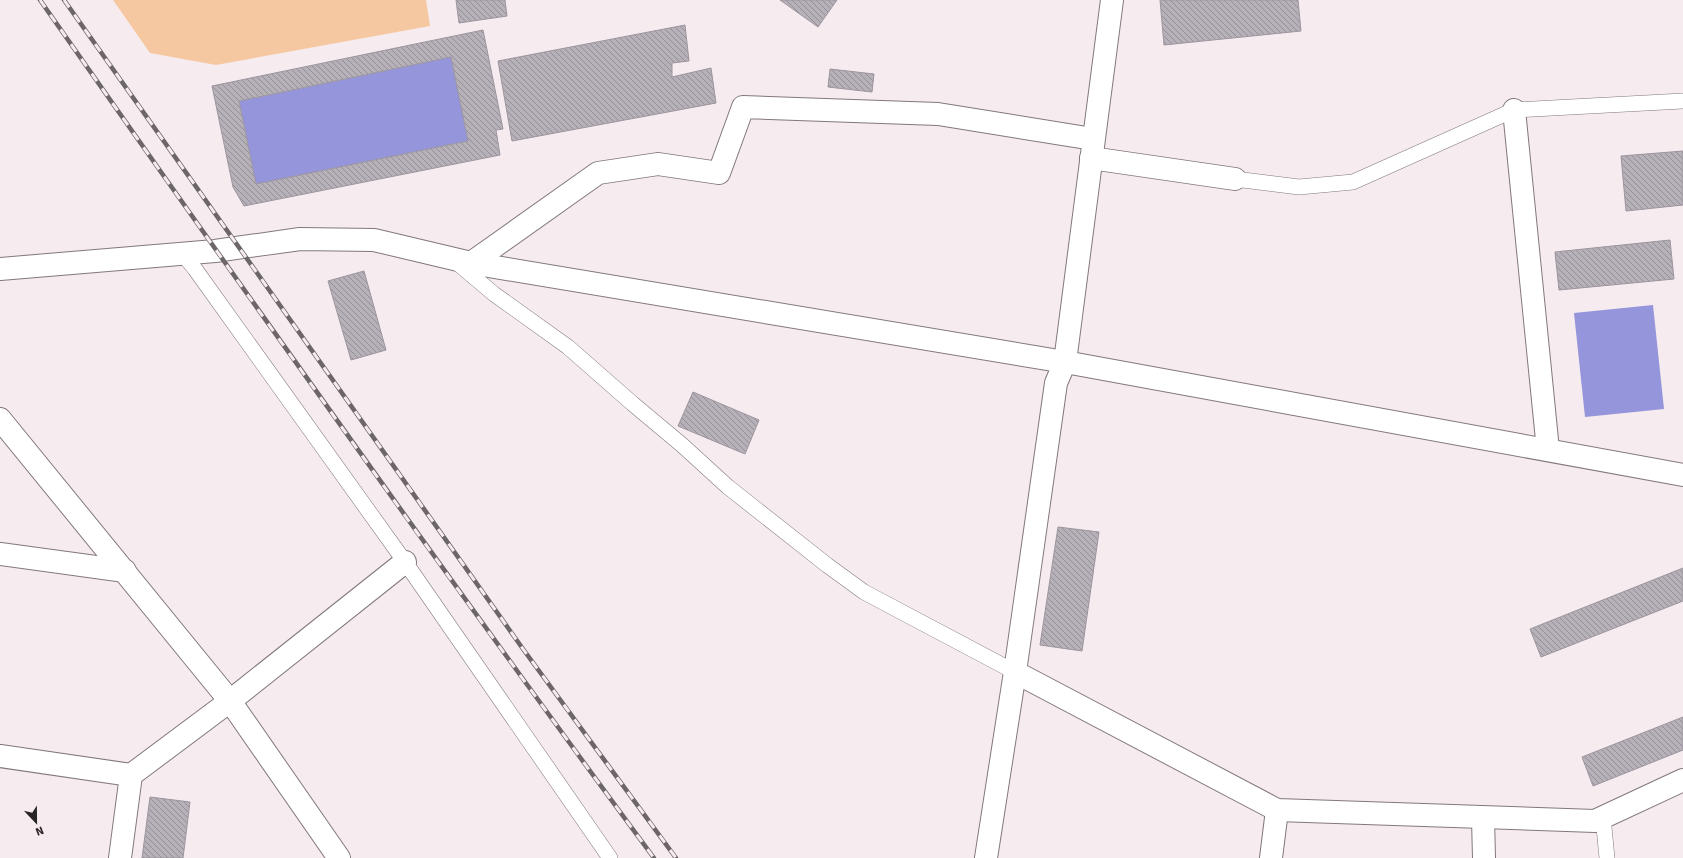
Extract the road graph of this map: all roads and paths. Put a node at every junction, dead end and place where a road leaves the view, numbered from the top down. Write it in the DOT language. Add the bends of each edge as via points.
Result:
graph roads {
  1 [pos="1112,0"];
  2 [pos="1683,101"];
  3 [pos="1514,110"];
  4 [pos="1092,148"];
  5 [pos="1235,179"];
  6 [pos="182,254"];
  7 [pos="462,261"];
  8 [pos="0,269"];
  9 [pos="1065,362"];
  10 [pos="0,419"];
  11 [pos="1548,450"];
  12 [pos="1683,475"];
  13 [pos="0,554"];
  14 [pos="405,562"];
  15 [pos="125,571"];
  16 [pos="1015,672"];
  17 [pos="230,701"];
  18 [pos="0,756"];
  19 [pos="131,775"];
  20 [pos="1683,780"];
  21 [pos="1277,810"];
  22 [pos="1603,817"];
  23 [pos="1484,818"];
  24 [pos="120,858"];
  25 [pos="339,858"];
  26 [pos="610,858"];
  27 [pos="986,858"];
  28 [pos="1271,858"];
  29 [pos="1484,858"];
  30 [pos="1606,858"];
  1 -- 4 [label="street"];
  2 -- 3 [label="lane"];
  3 -- 5 [label="lane" via="1352,182 1299,187"];
  3 -- 11 [label="street"];
  4 -- 5 [label="street"];
  4 -- 7 [label="street" via="938,114 743,107 719,173 658,164 598,173"];
  4 -- 9 [label="street"];
  6 -- 7 [label="street" via="300,239 374,240"];
  6 -- 8 [label="street"];
  6 -- 14 [label="lane"];
  7 -- 9 [label="street"];
  7 -- 16 [label="lane" via="494,294 568,347 682,444 728,487 827,565 864,592"];
  9 -- 11 [label="street"];
  9 -- 16 [label="street" via="1056,383"];
  10 -- 15 [label="street"];
  11 -- 12 [label="street"];
  13 -- 15 [label="street"];
  14 -- 17 [label="street"];
  14 -- 26 [label="lane"];
  15 -- 17 [label="street"];
  16 -- 21 [label="street"];
  16 -- 27 [label="street"];
  17 -- 19 [label="street"];
  17 -- 25 [label="street"];
  18 -- 19 [label="street"];
  19 -- 24 [label="street"];
  20 -- 22 [label="street"];
  21 -- 23 [label="street"];
  21 -- 28 [label="street"];
  22 -- 23 [label="street" via="1595,821"];
  22 -- 30 [label="lane"];
  23 -- 29 [label="street"];
}
